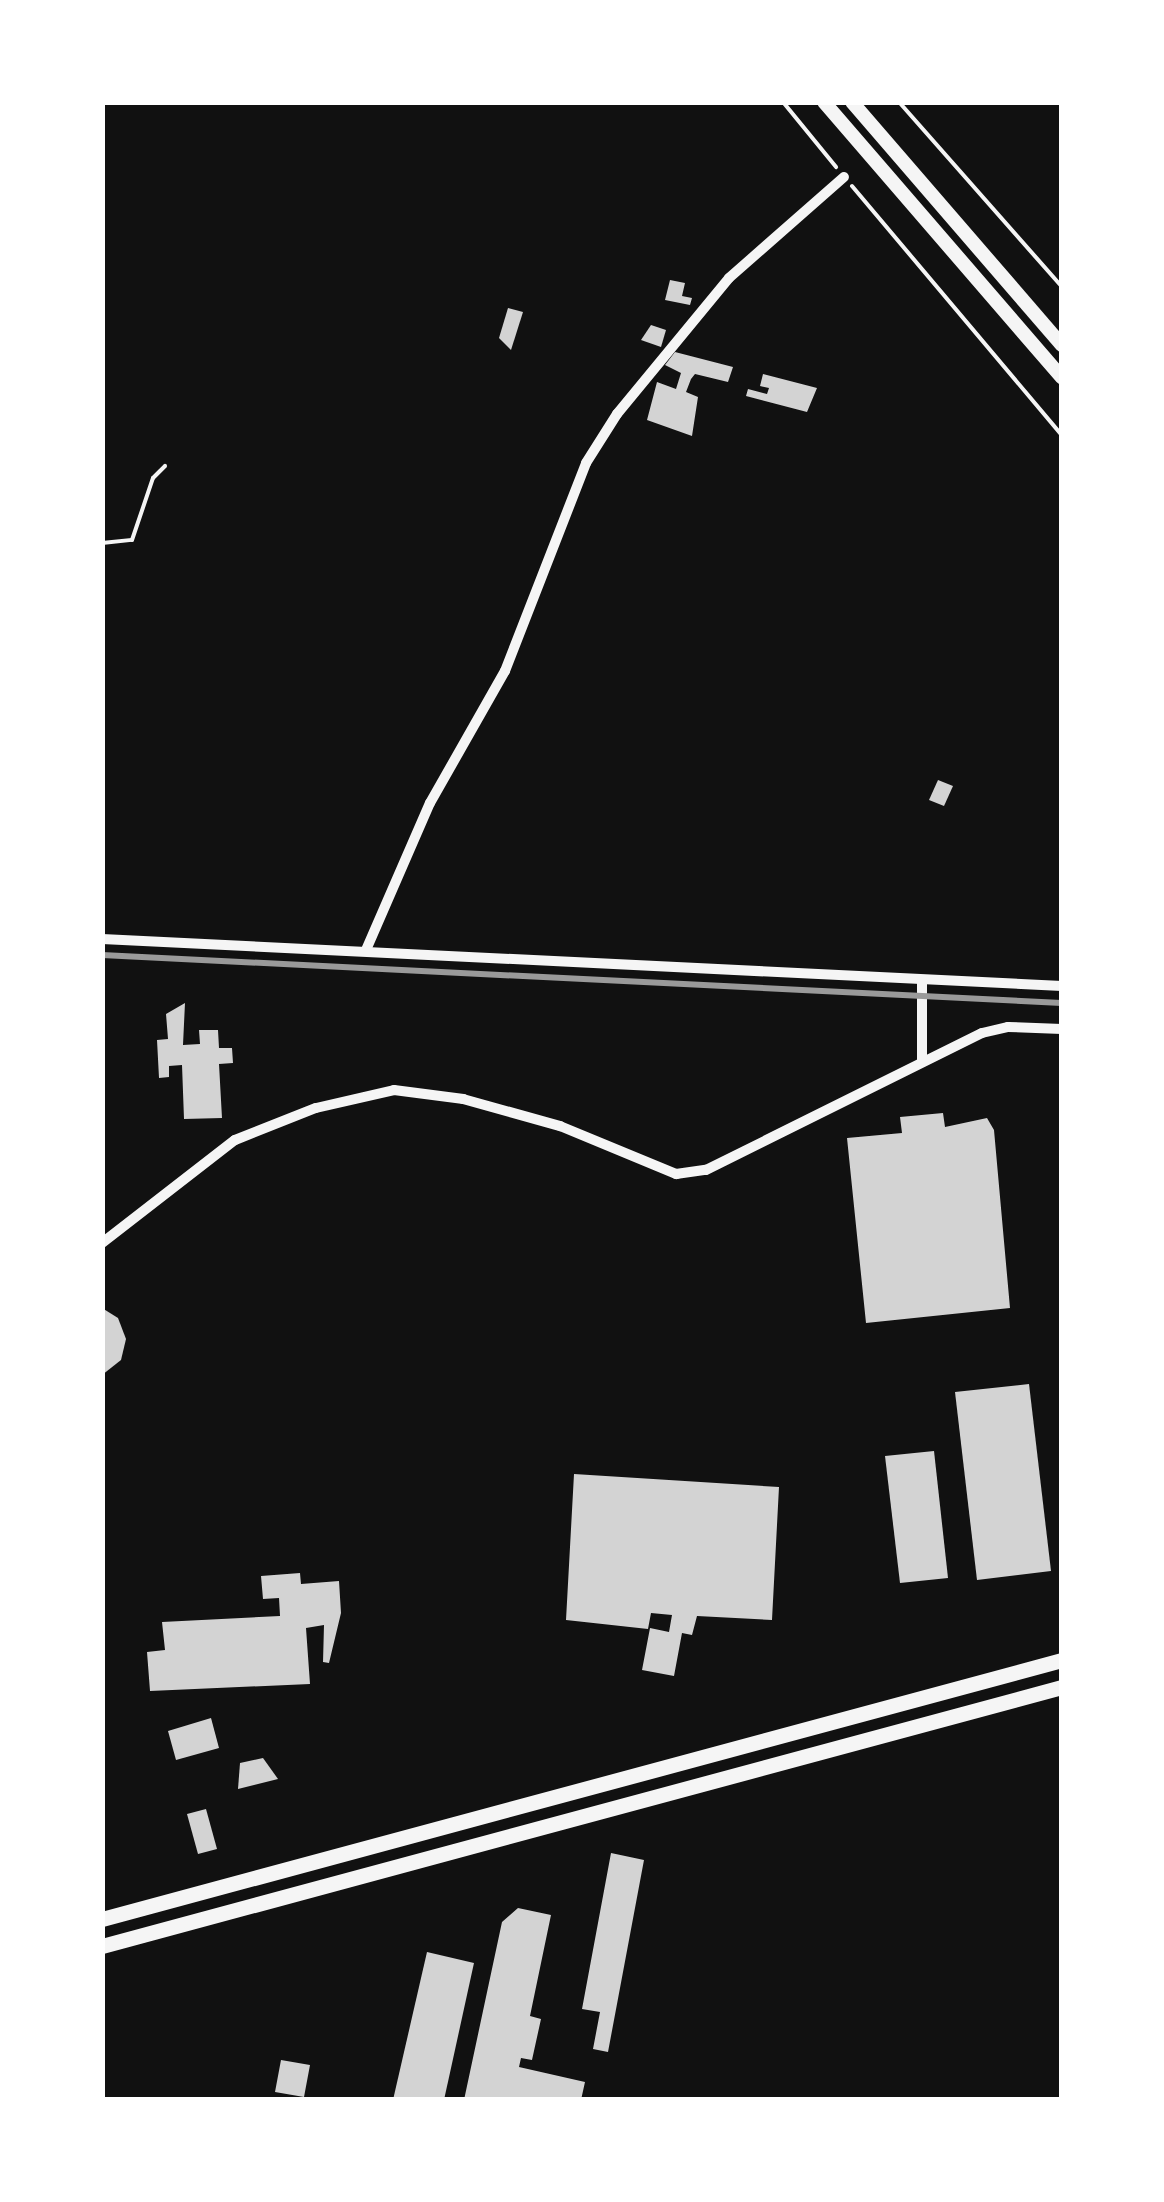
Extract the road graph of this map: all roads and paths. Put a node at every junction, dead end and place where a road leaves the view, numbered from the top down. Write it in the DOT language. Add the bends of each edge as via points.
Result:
graph roads {
  1 [pos="783,102"];
  2 [pos="824,102"];
  3 [pos="852,102"];
  4 [pos="899,102"];
  5 [pos="908,102"];
  6 [pos="906,110"];
  7 [pos="844,176"];
  8 [pos="1062,287"];
  9 [pos="1062,345"];
  10 [pos="1062,378"];
  11 [pos="1062,434"];
  12 [pos="165,466"];
  13 [pos="102,543"];
  14 [pos="102,939"];
  15 [pos="366,950"];
  16 [pos="922,980"];
  17 [pos="1062,986"];
  18 [pos="1062,1029"];
  19 [pos="922,1062"];
  20 [pos="102,1243"];
  21 [pos="1062,1660"];
  22 [pos="1062,1686"];
  23 [pos="102,1919"];
  24 [pos="102,1946"];
  1 -- 7 [label="path"];
  2 -- 10 [label="main road"];
  3 -- 9 [label="main road"];
  4 -- 6 [label="path"];
  5 -- 6 [label="path"];
  6 -- 8 [label="path"];
  7 -- 11 [label="path"];
  7 -- 15 [label="street" via="729,278 596,446 505,671 430,803"];
  12 -- 13 [label="path" via="153,478 132,540"];
  14 -- 15 [label="street"];
  15 -- 16 [label="street"];
  16 -- 17 [label="street"];
  16 -- 19 [label="street"];
  18 -- 19 [label="street" via="1008,1026"];
  19 -- 20 [label="street" via="706,1170 676,1174 560,1126 463,1099 394,1090 234,1140"];
  21 -- 23 [label="main road"];
  22 -- 24 [label="main road"];
}
